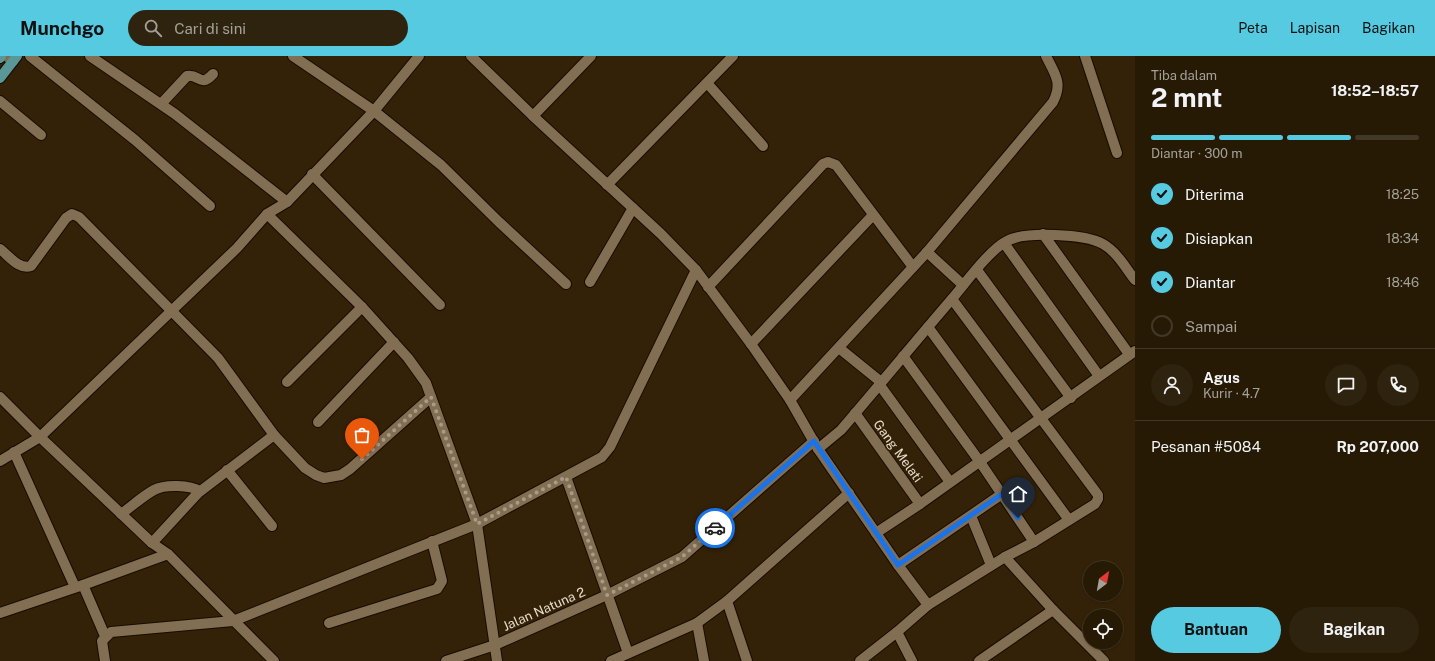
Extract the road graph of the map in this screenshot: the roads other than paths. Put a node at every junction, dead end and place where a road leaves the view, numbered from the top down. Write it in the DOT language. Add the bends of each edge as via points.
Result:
graph roads {
  1 [pos="30,56"];
  2 [pos="90,56"];
  3 [pos="293,56"];
  4 [pos="419,56"];
  5 [pos="471,56"];
  6 [pos="591,56"];
  7 [pos="733,56"];
  8 [pos="1046,56"];
  9 [pos="1085,56"];
  10 [pos="12,58"];
  11 [pos="213,74"];
  12 [pos="0,78"];
  13 [pos="707,83"];
  14 [pos="0,101"];
  15 [pos="161,104"];
  16 [pos="374,111"];
  17 [pos="532,116"];
  18 [pos="41,135"];
  19 [pos="763,146"];
  20 [pos="1117,153"];
  21 [pos="312,174"];
  22 [pos="607,185"];
  23 [pos="287,202"];
  24 [pos="210,206"];
  25 [pos="633,208"];
  26 [pos="267,214"];
  27 [pos="873,215"];
  28 [pos="1043,234"];
  29 [pos="1004,242"];
  30 [pos="0,249"];
  31 [pos="927,252"];
  32 [pos="913,267"];
  33 [pos="696,270"];
  34 [pos="978,270"];
  35 [pos="1135,280"];
  36 [pos="590,282"];
  37 [pos="566,284"];
  38 [pos="963,285"];
  39 [pos="708,287"];
  40 [pos="952,299"];
  41 [pos="440,304"];
  42 [pos="362,307"];
  43 [pos="172,311"];
  44 [pos="928,327"];
  45 [pos="394,342"];
  46 [pos="751,344"];
  47 [pos="839,348"];
  48 [pos="1132,353"];
  49 [pos="903,356"];
  50 [pos="1099,376"];
  51 [pos="287,382"];
  52 [pos="880,383"];
  53 [pos="0,397"];
  54 [pos="431,397"];
  55 [pos="1071,398"];
  56 [pos="790,400"];
  57 [pos="855,413"];
  58 [pos="1041,419"];
  59 [pos="318,422"];
  60 [pos="274,435"];
  61 [pos="40,437"];
  62 [pos="1011,440"];
  63 [pos="816,445"];
  64 [pos="14,452"];
  65 [pos="0,461"];
  66 [pos="980,462"];
  67 [pos="227,470"];
  68 [pos="566,477"];
  69 [pos="950,482"];
  70 [pos="200,491"];
  71 [pos="849,493"];
  72 [pos="1002,494"];
  73 [pos="920,504"];
  74 [pos="121,514"];
  75 [pos="971,516"];
  76 [pos="1070,520"];
  77 [pos="477,524"];
  78 [pos="272,526"];
  79 [pos="876,533"];
  80 [pos="432,541"];
  81 [pos="1034,542"];
  82 [pos="152,543"];
  83 [pos="168,554"];
  84 [pos="1005,557"];
  85 [pos="898,565"];
  86 [pos="991,565"];
  87 [pos="79,586"];
  88 [pos="607,595"];
  89 [pos="727,601"];
  90 [pos="928,605"];
  91 [pos="1053,610"];
  92 [pos="0,613"];
  93 [pos="233,621"];
  94 [pos="329,623"];
  95 [pos="697,623"];
  96 [pos="897,632"];
  97 [pos="105,636"];
  98 [pos="495,645"];
  99 [pos="628,653"];
  100 [pos="104,661"];
  101 [pos="274,661"];
  102 [pos="446,661"];
  103 [pos="497,661"];
  104 [pos="611,661"];
  105 [pos="704,661"];
  106 [pos="747,661"];
  107 [pos="860,661"];
  108 [pos="912,661"];
  109 [pos="979,661"];
  110 [pos="1104,661"];
  1 -- 24 [label="street" via="135,140"];
  2 -- 15 [label="street"];
  3 -- 16 [label="street"];
  4 -- 16 [label="street"];
  5 -- 17 [label="street"];
  6 -- 17 [label="street"];
  7 -- 13 [label="street"];
  8 -- 31 [label="street" via="1058,80 1059,88 1053,102"];
  9 -- 20 [label="street"];
  10 -- 12 [label="main road"];
  11 -- 15 [label="street" via="206,81 187,76"];
  13 -- 19 [label="street"];
  13 -- 22 [label="street"];
  14 -- 18 [label="street"];
  15 -- 23 [label="street"];
  16 -- 21 [label="street"];
  16 -- 37 [label="street" via="441,165"];
  17 -- 22 [label="street"];
  21 -- 23 [label="street"];
  21 -- 41 [label="street"];
  22 -- 25 [label="street"];
  23 -- 26 [label="street"];
  25 -- 33 [label="street"];
  25 -- 36 [label="street"];
  26 -- 42 [label="street"];
  26 -- 43 [label="street" via="237,248"];
  27 -- 32 [label="street"];
  27 -- 39 [label="street" via="836,165 826,163"];
  27 -- 46 [label="street"];
  28 -- 29 [label="street"];
  28 -- 35 [label="street" via="1100,242 1117,255"];
  28 -- 48 [label="street"];
  29 -- 34 [label="street, Jalan Natuna 2"];
  29 -- 50 [label="street"];
  30 -- 43 [label="street" via="19,265 31,266 66,218 74,214"];
  31 -- 32 [label="street"];
  31 -- 38 [label="street"];
  32 -- 47 [label="street"];
  33 -- 39 [label="street"];
  33 -- 68 [label="street" via="610,447 602,457"];
  34 -- 38 [label="street, Jalan Natuna 2"];
  34 -- 55 [label="street"];
  38 -- 40 [label="street, Jalan Natuna 2"];
  39 -- 46 [label="street"];
  40 -- 44 [label="street, Jalan Natuna 2"];
  40 -- 58 [label="street"];
  42 -- 45 [label="street"];
  42 -- 51 [label="street"];
  43 -- 60 [label="street" via="218,358"];
  43 -- 61 [label="street"];
  44 -- 49 [label="street, Jalan Natuna 2"];
  44 -- 62 [label="street"];
  45 -- 54 [label="street" via="417,370"];
  45 -- 59 [label="street"];
  46 -- 56 [label="street"];
  47 -- 52 [label="street"];
  47 -- 56 [label="street"];
  48 -- 50 [label="street"];
  49 -- 52 [label="street, Jalan Natuna 2"];
  49 -- 66 [label="street"];
  50 -- 55 [label="street"];
  52 -- 57 [label="street, Jalan Natuna 2"];
  52 -- 69 [label="street"];
  53 -- 61 [label="street"];
  54 -- 60 [label="street" via="350,469 335,477 324,478 310,472"];
  54 -- 77 [label="street"];
  55 -- 58 [label="street"];
  56 -- 63 [label="street"];
  57 -- 63 [label="street, Jalan Natuna 2" via="841,430"];
  57 -- 73 [label="street, Gang Melati"];
  58 -- 62 [label="street"];
  58 -- 76 [label="street" via="1098,495 1095,504"];
  60 -- 67 [label="street"];
  61 -- 64 [label="street"];
  61 -- 74 [label="street"];
  62 -- 66 [label="street"];
  62 -- 76 [label="street"];
  63 -- 71 [label="street"];
  63 -- 88 [label="street, Jalan Natuna 2" via="682,557"];
  64 -- 65 [label="street"];
  64 -- 87 [label="street"];
  66 -- 69 [label="street"];
  66 -- 72 [label="street"];
  67 -- 70 [label="street"];
  67 -- 78 [label="street"];
  68 -- 77 [label="street"];
  68 -- 88 [label="street"];
  69 -- 73 [label="street"];
  70 -- 74 [label="street" via="191,486 155,489"];
  70 -- 82 [label="street"];
  71 -- 79 [label="street"];
  71 -- 89 [label="street"];
  72 -- 75 [label="street"];
  72 -- 81 [label="street"];
  73 -- 79 [label="street"];
  74 -- 82 [label="street"];
  75 -- 85 [label="street"];
  75 -- 86 [label="street"];
  76 -- 81 [label="street"];
  77 -- 80 [label="street"];
  77 -- 98 [label="street"];
  79 -- 85 [label="street"];
  80 -- 93 [label="street"];
  80 -- 94 [label="street" via="442,582 437,589"];
  81 -- 84 [label="street"];
  82 -- 83 [label="street"];
  83 -- 87 [label="street"];
  83 -- 93 [label="street"];
  84 -- 86 [label="street"];
  84 -- 91 [label="street"];
  85 -- 90 [label="street"];
  86 -- 90 [label="street"];
  87 -- 92 [label="street"];
  87 -- 97 [label="street"];
  88 -- 98 [label="street, Jalan Natuna 2"];
  88 -- 99 [label="street"];
  89 -- 95 [label="street"];
  89 -- 106 [label="street"];
  90 -- 96 [label="street"];
  91 -- 109 [label="street"];
  91 -- 110 [label="street"];
  93 -- 97 [label="street" via="111,632"];
  93 -- 101 [label="street"];
  95 -- 99 [label="street"];
  95 -- 105 [label="street"];
  96 -- 107 [label="street"];
  96 -- 108 [label="street"];
  97 -- 100 [label="street" via="102,641"];
  98 -- 102 [label="street, Jalan Natuna 2"];
  98 -- 103 [label="street"];
  99 -- 104 [label="street"];
}
